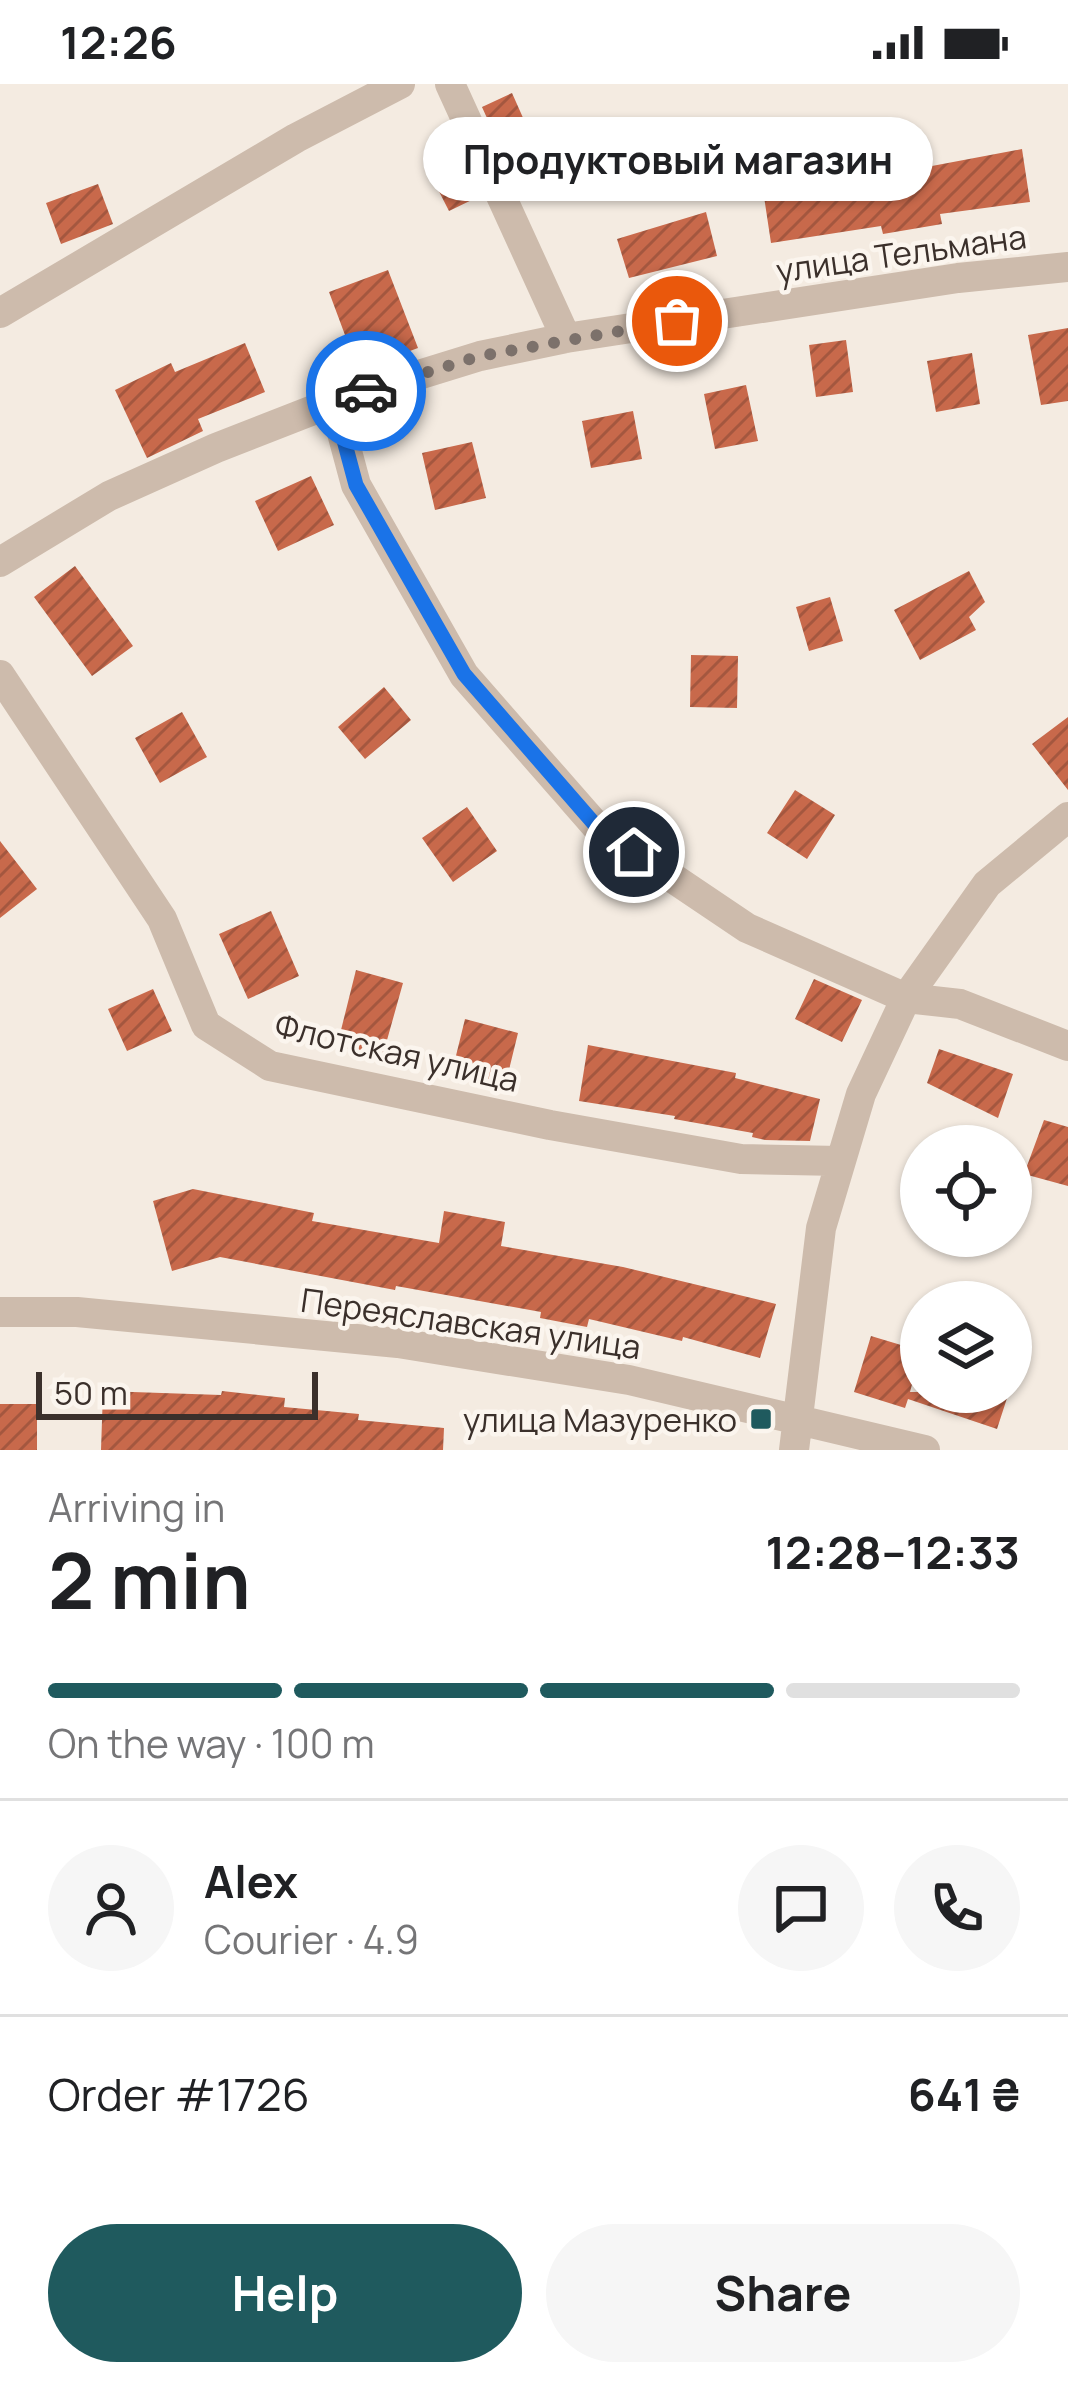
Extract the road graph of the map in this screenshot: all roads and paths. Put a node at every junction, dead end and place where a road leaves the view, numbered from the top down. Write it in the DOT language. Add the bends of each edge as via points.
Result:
graph roads {
  1 [pos="400,84"];
  2 [pos="450,84"];
  3 [pos="1068,267"];
  4 [pos="0,314"];
  5 [pos="566,338"];
  6 [pos="334,403"];
  7 [pos="2,557"];
  8 [pos="0,675"];
  9 [pos="1068,817"];
  10 [pos="906,998"];
  11 [pos="1068,1046"];
  12 [pos="840,1161"];
  13 [pos="0,1312"];
  14 [pos="795,1434"];
  15 [pos="925,1450"];
  1 -- 4 [label="street"];
  2 -- 5 [label="street"];
  3 -- 5 [label="street, улица Тельмана"];
  5 -- 6 [label="street, улица Тельмана"];
  6 -- 7 [label="street, улица Тельмана" via="109,496"];
  6 -- 10 [label="street" via="356,485 464,674 597,827 747,928"];
  8 -- 12 [label="street, Флотская улица" via="162,919 206,1025 270,1066 741,1159"];
  9 -- 10 [label="street" via="987,884"];
  10 -- 11 [label="street" via="960,1004"];
  10 -- 12 [label="street"];
  12 -- 14 [label="street" via="821,1228"];
  13 -- 14 [label="street, Переяславская улица" via="398,1343 629,1380"];
  14 -- 15 [label="street, Переяславская улица"];
}
